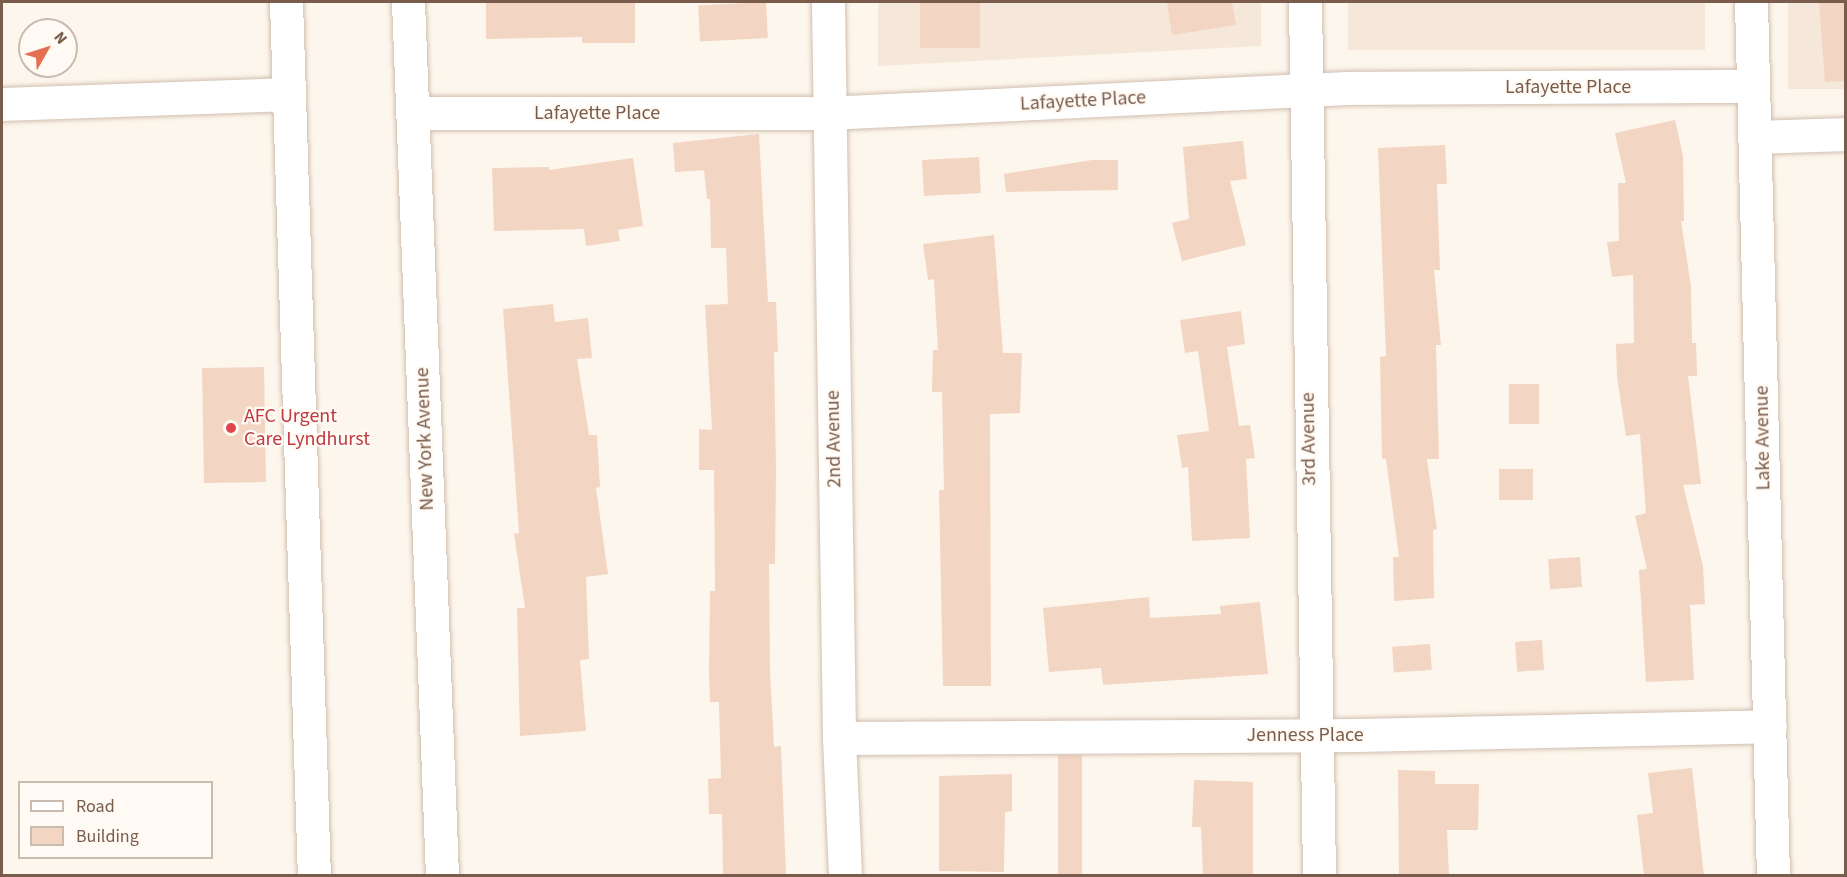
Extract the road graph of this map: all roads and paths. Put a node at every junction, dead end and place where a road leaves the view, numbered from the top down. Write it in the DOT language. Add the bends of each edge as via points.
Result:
graph roads {
  1 [pos="286,2"];
  2 [pos="408,2"];
  3 [pos="828,2"];
  4 [pos="1305,2"];
  5 [pos="1752,2"];
  6 [pos="1753,86"];
  7 [pos="1305,90"];
  8 [pos="289,94"];
  9 [pos="2,104"];
  10 [pos="412,112"];
  11 [pos="827,113"];
  12 [pos="1845,134"];
  13 [pos="1755,137"];
  14 [pos="1770,726"];
  15 [pos="1314,732"];
  16 [pos="839,738"];
  17 [pos="314,876"];
  18 [pos="442,876"];
  19 [pos="845,876"];
  20 [pos="1319,876"];
  21 [pos="1773,876"];
  1 -- 8 [label="street"];
  2 -- 10 [label="street, New York Avenue"];
  3 -- 11 [label="street, 2nd Avenue"];
  4 -- 7 [label="street, 3rd Avenue"];
  5 -- 6 [label="street, Lake Avenue"];
  6 -- 7 [label="street, Lafayette Place"];
  6 -- 13 [label="street, Lake Avenue"];
  7 -- 11 [label="street, Lafayette Place"];
  7 -- 15 [label="street, 3rd Avenue"];
  8 -- 9 [label="street"];
  8 -- 17 [label="street"];
  10 -- 11 [label="street, Lafayette Place"];
  10 -- 18 [label="street, New York Avenue"];
  11 -- 16 [label="street, 2nd Avenue"];
  12 -- 13 [label="street"];
  13 -- 14 [label="street, Lake Avenue"];
  14 -- 15 [label="street, Jenness Place" via="1357,735"];
  14 -- 21 [label="street, Lake Avenue"];
  15 -- 16 [label="street, Jenness Place"];
  15 -- 20 [label="street, 3rd Avenue"];
  16 -- 19 [label="street, 2nd Avenue"];
}
